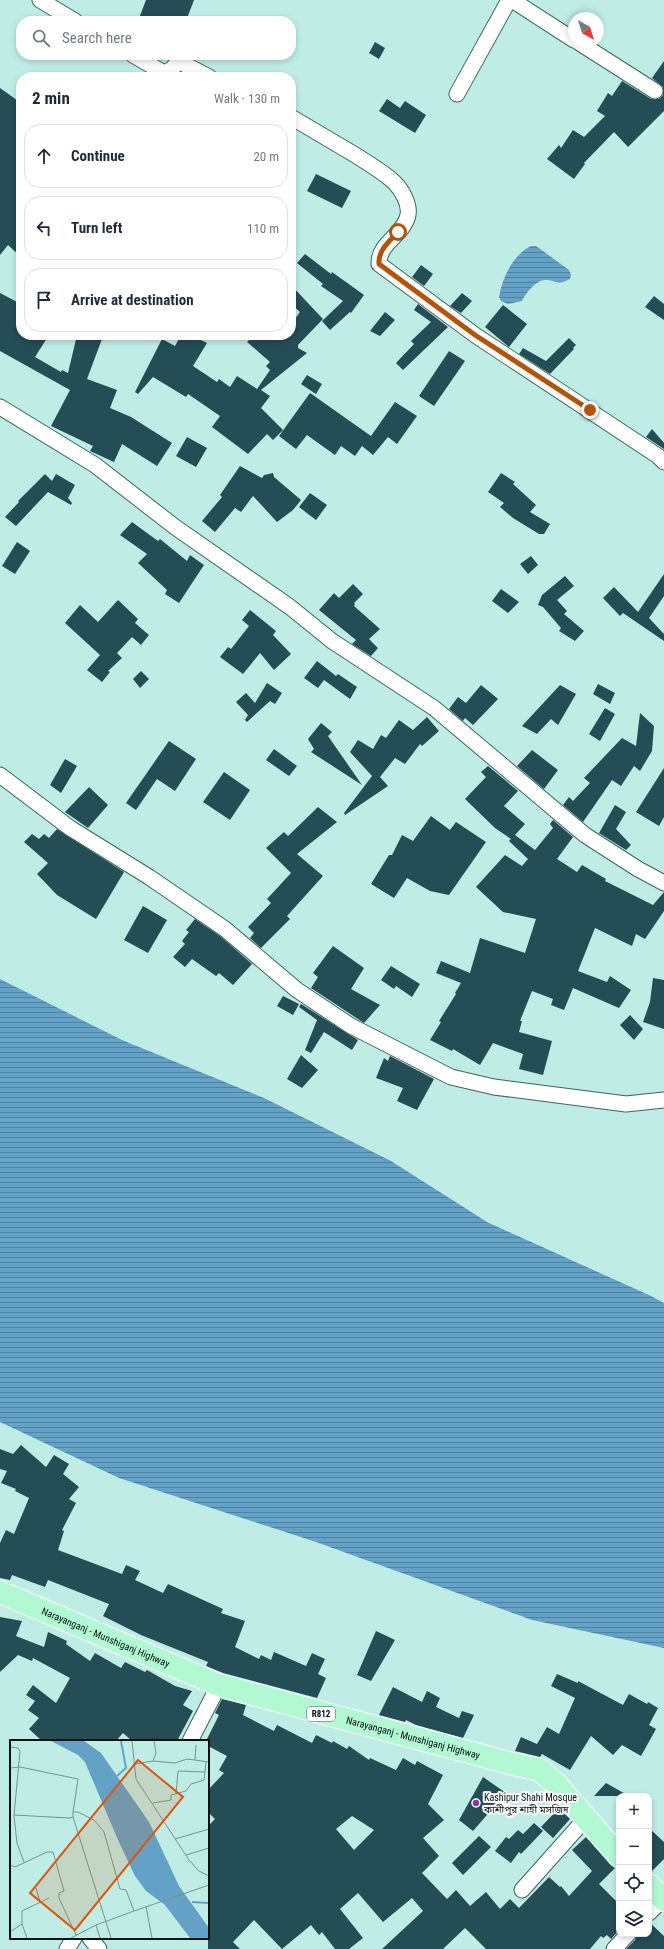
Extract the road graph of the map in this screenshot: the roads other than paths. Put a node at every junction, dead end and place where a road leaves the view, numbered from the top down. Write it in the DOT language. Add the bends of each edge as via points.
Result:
graph roads {
  1 [pos="40,0"];
  2 [pos="509,0"];
  3 [pos="512,0"];
  4 [pos="67,16"];
  5 [pos="568,36"];
  6 [pos="587,48"];
  7 [pos="142,60"];
  8 [pos="162,72"];
  9 [pos="166,72"];
  10 [pos="199,72"];
  11 [pos="655,91"];
  12 [pos="457,94"];
  13 [pos="296,120"];
  14 [pos="0,406"];
  15 [pos="664,462"];
  16 [pos="0,775"];
  17 [pos="664,883"];
  18 [pos="664,1100"];
  19 [pos="0,1592"];
  20 [pos="219,1685"];
  21 [pos="191,1740"];
  22 [pos="587,1817"];
  23 [pos="616,1852"];
  24 [pos="522,1890"];
  25 [pos="625,1937"];
  26 [pos="73,1939"];
  27 [pos="91,1939"];
  28 [pos="67,1949"];
  29 [pos="99,1949"];
  30 [pos="614,1949"];
  1 -- 4 [label="street"];
  2 -- 12 [label="street"];
  3 -- 5 [label="street"];
  6 -- 11 [label="street"];
  7 -- 8 [label="street"];
  9 -- 10 [label="street" via="178,63"];
  13 -- 15 [label="street" via="376,169 395,183 406,199 408,215 398,232 382,250 379,264 475,335"];
  14 -- 17 [label="street" via="95,465 175,526 290,607 332,641 434,708 585,835"];
  16 -- 18 [label="street" via="70,828 149,877 225,929 303,994 351,1026 451,1077 494,1088 626,1104"];
  19 -- 20 [label="main road, Narayanganj - Munshiganj Highway / R812"];
  20 -- 21 [label="street"];
  20 -- 22 [label="main road, Narayanganj - Munshiganj Highway / R812" via="540,1770"];
  22 -- 23 [label="main road, Narayanganj - Munshiganj Highway / R812"];
  22 -- 24 [label="street"];
  25 -- 30 [label="street"];
  26 -- 28 [label="street"];
  27 -- 29 [label="street"];
}
